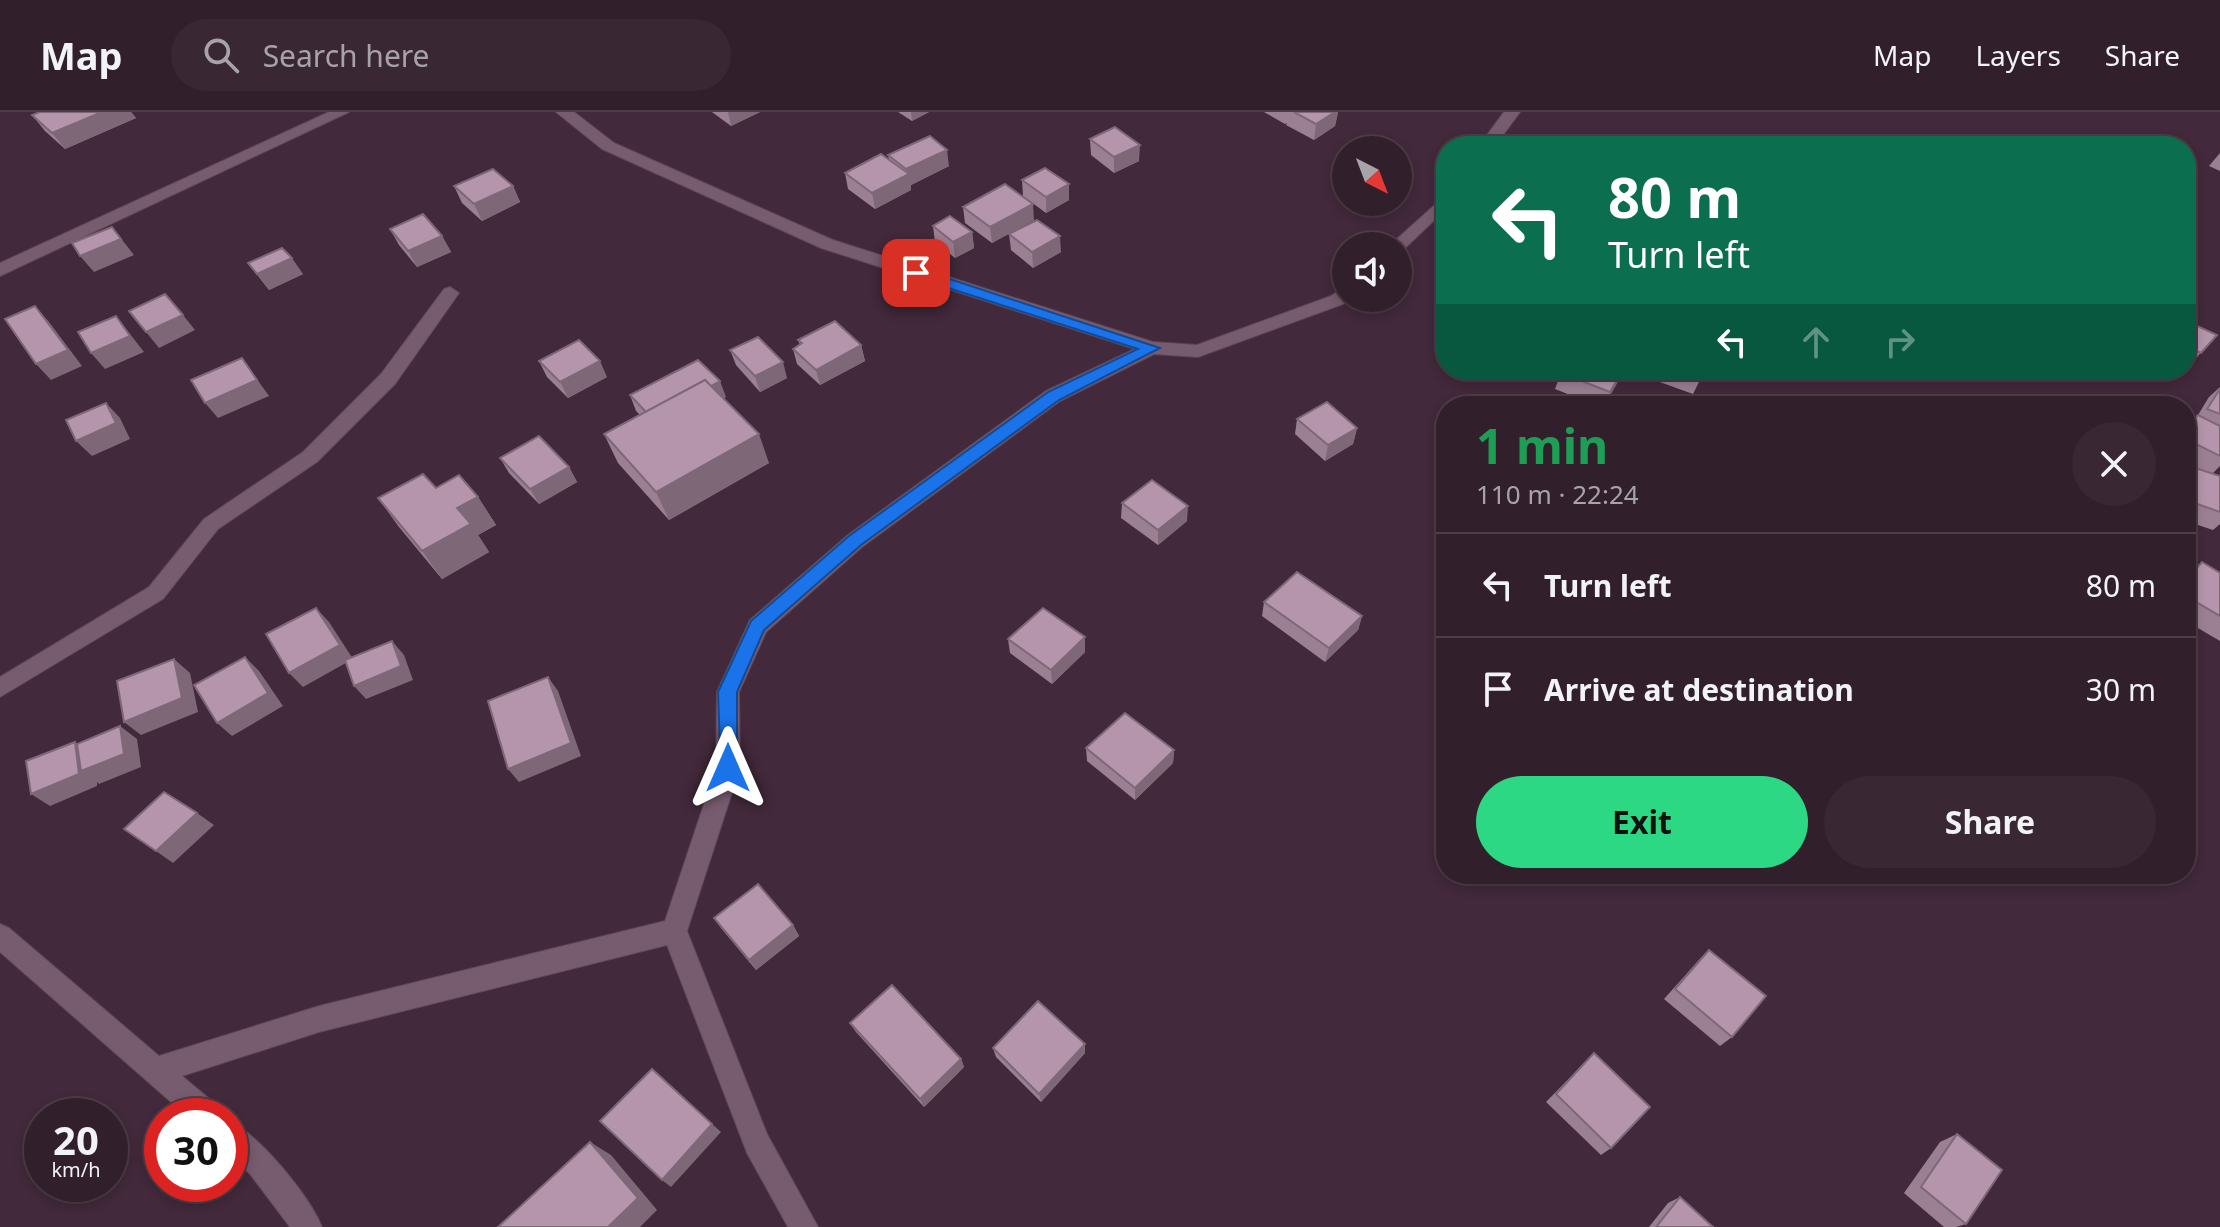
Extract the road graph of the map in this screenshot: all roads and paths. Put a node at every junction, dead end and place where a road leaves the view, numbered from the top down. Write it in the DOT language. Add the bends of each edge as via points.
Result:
graph roads {
  1 [pos="341,112"];
  2 [pos="564,112"];
  3 [pos="1512,112"];
  4 [pos="1494,136"];
  5 [pos="1436,209"];
  6 [pos="1412,232"];
  7 [pos="0,270"];
  8 [pos="450,293"];
  9 [pos="1332,302"];
  10 [pos="1152,348"];
  11 [pos="0,688"];
  12 [pos="674,931"];
  13 [pos="0,936"];
  14 [pos="158,1070"];
  15 [pos="188,1098"];
  16 [pos="248,1153"];
  17 [pos="308,1227"];
  18 [pos="804,1227"];
  1 -- 7 [label="street"];
  2 -- 10 [label="street" via="608,146 827,244"];
  3 -- 4 [label="street"];
  5 -- 6 [label="street"];
  8 -- 11 [label="street" via="388,379 310,457 211,524 156,593"];
  9 -- 10 [label="street" via="1198,351"];
  10 -- 12 [label="street" via="1053,396 855,541 758,626 728,692 728,768"];
  12 -- 14 [label="street" via="319,1019"];
  12 -- 18 [label="street" via="757,1143"];
  13 -- 14 [label="street"];
  14 -- 15 [label="street"];
  16 -- 17 [label="street"];
}
